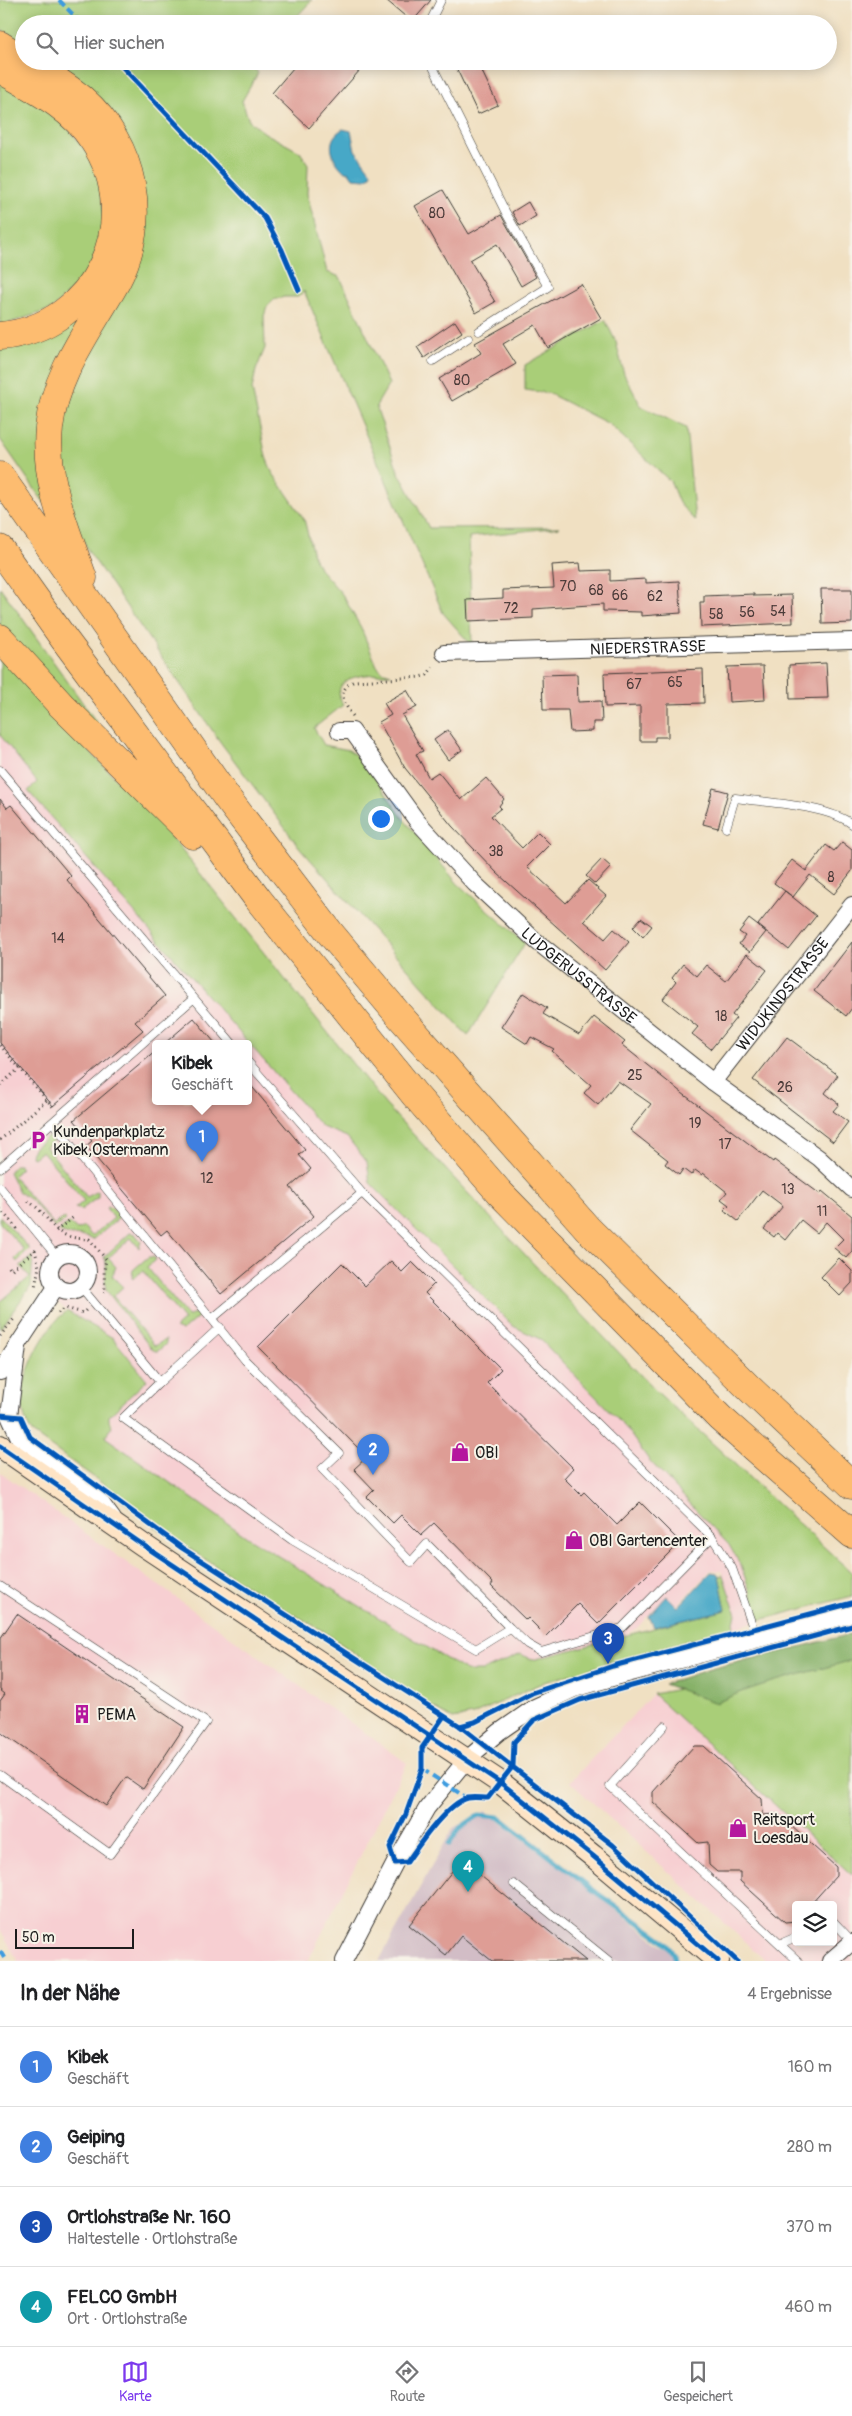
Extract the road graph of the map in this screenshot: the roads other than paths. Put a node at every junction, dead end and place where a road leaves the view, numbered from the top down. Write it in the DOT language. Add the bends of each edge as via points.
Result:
graph roads {
  1 [pos="441,0"];
  2 [pos="433,15"];
  3 [pos="0,45"];
  4 [pos="15,54"];
  5 [pos="0,69"];
  6 [pos="41,70"];
  7 [pos="434,70"];
  8 [pos="478,331"];
  9 [pos="0,336"];
  10 [pos="468,338"];
  11 [pos="433,361"];
  12 [pos="0,476"];
  13 [pos="0,549"];
  14 [pos="95,610"];
  15 [pos="0,638"];
  16 [pos="852,641"];
  17 [pos="444,653"];
  18 [pos="346,731"];
  19 [pos="0,770"];
  20 [pos="852,824"];
  21 [pos="726,828"];
  22 [pos="258,899"];
  23 [pos="852,905"];
  24 [pos="194,999"];
  25 [pos="229,1040"];
  26 [pos="252,1067"];
  27 [pos="712,1082"];
  28 [pos="52,1123"];
  29 [pos="0,1168"];
  30 [pos="0,1187"];
  31 [pos="852,1189"];
  32 [pos="362,1193"];
  33 [pos="57,1257"];
  34 [pos="56,1287"];
  35 [pos="81,1287"];
  36 [pos="213,1318"];
  37 [pos="220,1327"];
  38 [pos="18,1346"];
  39 [pos="0,1354"];
  40 [pos="0,1372"];
  41 [pos="160,1382"];
  42 [pos="0,1446"];
  43 [pos="852,1485"];
  44 [pos="116,1524"];
  45 [pos="852,1534"];
  46 [pos="712,1538"];
  47 [pos="0,1587"];
  48 [pos="848,1615"];
  49 [pos="510,1628"];
  50 [pos="756,1639"];
  51 [pos="664,1726"];
  52 [pos="467,1759"];
  53 [pos="0,1775"];
  54 [pos="514,1884"];
  55 [pos="837,1925"];
  56 [pos="792,1939"];
  57 [pos="852,1941"];
  58 [pos="780,1944"];
  59 [pos="700,1951"];
  60 [pos="344,1961"];
  61 [pos="609,1961"];
  62 [pos="718,1961"];
  63 [pos="798,1961"];
  64 [pos="830,1961"];
  1 -- 2 [label="lane"];
  3 -- 4 [label="highway"];
  5 -- 9 [label="highway" via="50,99 92,138 104,158 113,184 116,207 114,229 104,264 80,298 41,326"];
  6 -- 14 [label="highway" via="84,101 121,152 135,218 126,260 68,364 58,389 50,427 48,447 54,493"];
  7 -- 8 [label="lane" via="506,213 548,287"];
  10 -- 11 [label="lane"];
  12 -- 14 [label="highway"];
  13 -- 22 [label="highway"];
  14 -- 43 [label="highway" via="227,798 331,934 398,1014 588,1229"];
  15 -- 22 [label="highway" via="105,750"];
  16 -- 17 [label="street, NIEDERSTRASSE"];
  18 -- 27 [label="street, LUDGERUSSTRASSE" via="417,821 475,884 536,941"];
  19 -- 24 [label="lane"];
  20 -- 21 [label="lane" via="826,812 735,798"];
  22 -- 45 [label="highway" via="414,1094 499,1192 720,1418"];
  23 -- 27 [label="street, WIDUKINDSTRASSE"];
  24 -- 25 [label="lane"];
  24 -- 28 [label="lane"];
  26 -- 32 [label="lane"];
  27 -- 31 [label="street, LUDGERUSSTRASSE" via="819,1158"];
  28 -- 29 [label="lane"];
  28 -- 36 [label="lane"];
  30 -- 33 [label="lane"];
  32 -- 36 [label="lane"];
  32 -- 46 [label="lane"];
  33 -- 34 [label="street" via="50,1272"];
  33 -- 35 [label="street" via="68,1253 87,1265 88,1277"];
  34 -- 35 [label="street" via="71,1292"];
  34 -- 38 [label="street"];
  35 -- 41 [label="lane"];
  36 -- 37 [label="lane"];
  37 -- 41 [label="lane"];
  37 -- 49 [label="lane" via="245,1360 339,1452 322,1469 348,1498 411,1562 427,1544"];
  38 -- 39 [label="street"];
  38 -- 40 [label="street"];
  38 -- 44 [label="street" via="9,1416 22,1442 83,1483"];
  41 -- 49 [label="lane" via="122,1418 292,1540 476,1649"];
  42 -- 44 [label="main road"];
  44 -- 52 [label="main road"];
  46 -- 49 [label="lane" via="622,1628 541,1652"];
  46 -- 50 [label="lane" via="732,1568"];
  47 -- 53 [label="lane" via="206,1722 110,1854"];
  48 -- 50 [label="street"];
  50 -- 52 [label="street" via="574,1689 535,1707"];
  51 -- 58 [label="lane" via="610,1786"];
  52 -- 59 [label="main road" via="593,1856"];
  52 -- 60 [label="street" via="427,1808"];
  54 -- 61 [label="lane"];
  55 -- 57 [label="lane"];
  56 -- 58 [label="lane"];
  57 -- 64 [label="street"];
  58 -- 63 [label="lane"];
  59 -- 62 [label="main road"];
}
